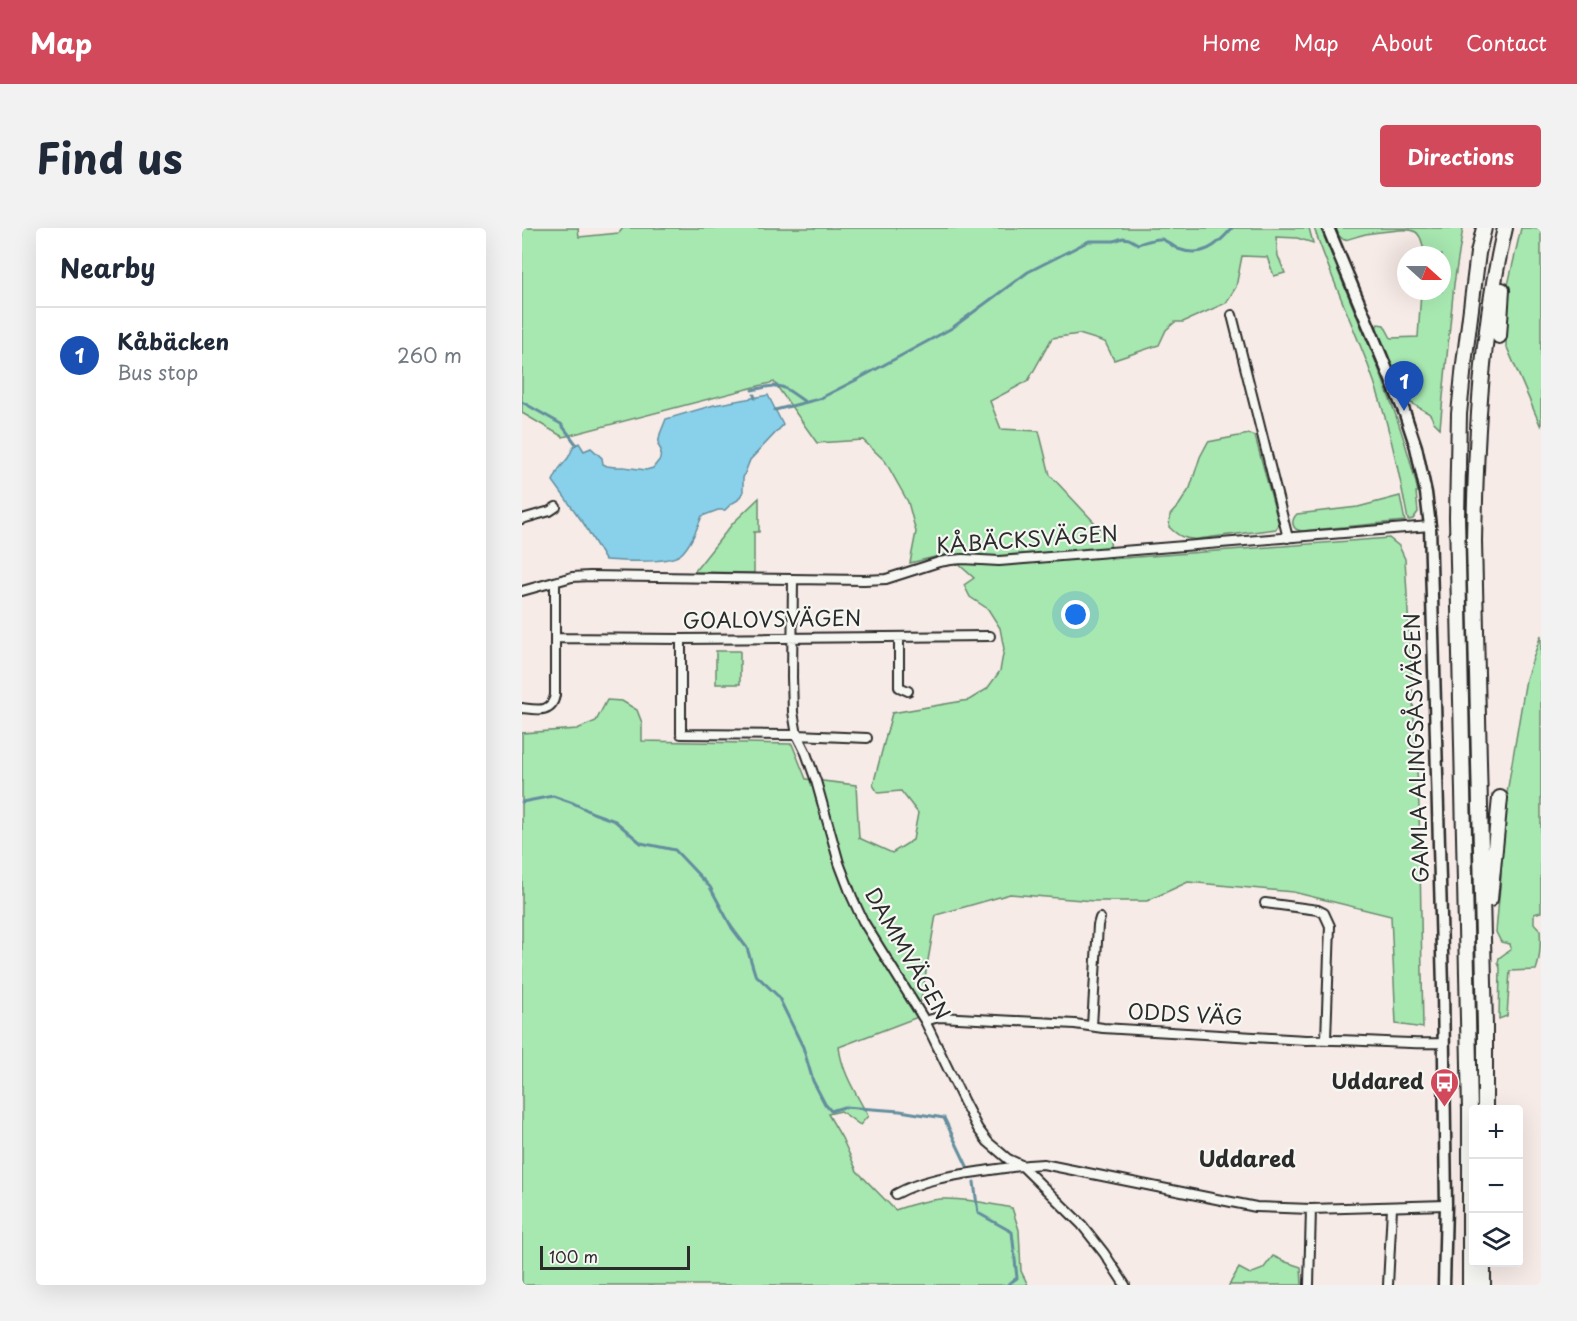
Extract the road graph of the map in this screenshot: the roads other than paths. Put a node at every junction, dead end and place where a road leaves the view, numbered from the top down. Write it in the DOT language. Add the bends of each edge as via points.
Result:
graph roads {
  1 [pos="1328,228"];
  2 [pos="1484,228"];
  3 [pos="1505,228"];
  4 [pos="1510,228"];
  5 [pos="1232,315"];
  6 [pos="1499,336"];
  7 [pos="556,507"];
  8 [pos="522,519"];
  9 [pos="1430,526"];
  10 [pos="1288,538"];
  11 [pos="793,579"];
  12 [pos="555,582"];
  13 [pos="522,591"];
  14 [pos="990,636"];
  15 [pos="899,637"];
  16 [pos="555,638"];
  17 [pos="792,638"];
  18 [pos="681,639"];
  19 [pos="908,691"];
  20 [pos="522,708"];
  21 [pos="796,735"];
  22 [pos="867,738"];
  23 [pos="1500,798"];
  24 [pos="1265,903"];
  25 [pos="1100,918"];
  26 [pos="926,1021"];
  27 [pos="1092,1026"];
  28 [pos="1485,1027"];
  29 [pos="1326,1039"];
  30 [pos="1443,1043"];
  31 [pos="1485,1105"];
  32 [pos="1021,1165"];
  33 [pos="896,1194"];
  34 [pos="1446,1205"];
  35 [pos="1392,1208"];
  36 [pos="1311,1209"];
  37 [pos="1483,1267"];
  38 [pos="1125,1285"];
  39 [pos="1309,1285"];
  40 [pos="1388,1285"];
  41 [pos="1444,1285"];
  42 [pos="1470,1285"];
  43 [pos="1483,1285"];
  1 -- 9 [label="street, GAMLA ALINGSÅSVÄGEN" via="1407,420"];
  2 -- 42 [label="highway" via="1464,364 1456,517 1470,1110"];
  3 -- 28 [label="highway" via="1489,316 1475,464"];
  4 -- 6 [label="highway"];
  5 -- 10 [label="street"];
  7 -- 8 [label="street"];
  9 -- 10 [label="street, KÅBÄCKSVÄGEN"];
  9 -- 30 [label="street, GAMLA ALINGSÅSVÄGEN"];
  10 -- 11 [label="street, KÅBÄCKSVÄGEN" via="999,561 951,560 886,579"];
  11 -- 12 [label="street, KÅBÄCKSVÄGEN" via="590,576"];
  11 -- 17 [label="street, DAMMVÄGEN"];
  12 -- 13 [label="street, KÅBÄCKSVÄGEN"];
  12 -- 16 [label="street"];
  14 -- 15 [label="street, GOALOVSVÄGEN"];
  15 -- 17 [label="street, GOALOVSVÄGEN"];
  15 -- 19 [label="street" via="899,687"];
  16 -- 18 [label="street, GOALOVSVÄGEN"];
  16 -- 20 [label="street" via="554,703 546,708"];
  17 -- 18 [label="street, GOALOVSVÄGEN"];
  17 -- 21 [label="street, DAMMVÄGEN"];
  18 -- 21 [label="street" via="681,734"];
  21 -- 22 [label="street"];
  21 -- 26 [label="street, DAMMVÄGEN" via="806,753 839,863 863,921"];
  23 -- 28 [label="highway" via="1490,904"];
  24 -- 29 [label="street" via="1318,910 1328,919 1331,945"];
  25 -- 27 [label="street"];
  26 -- 27 [label="street, ODDS VÄG" via="939,1017"];
  26 -- 32 [label="street, DAMMVÄGEN" via="978,1129 1008,1159"];
  27 -- 29 [label="street, ODDS VÄG"];
  28 -- 31 [label="highway"];
  29 -- 30 [label="street, ODDS VÄG"];
  30 -- 34 [label="street, GAMLA ALINGSÅSVÄGEN"];
  32 -- 33 [label="street" via="928,1180"];
  32 -- 36 [label="street" via="1043,1164 1256,1208"];
  32 -- 38 [label="street, DAMMVÄGEN" via="1082,1225"];
  34 -- 35 [label="street"];
  34 -- 41 [label="street, GAMLA ALINGSÅSVÄGEN"];
  35 -- 36 [label="street"];
  35 -- 40 [label="street"];
  36 -- 39 [label="street"];
  37 -- 43 [label="highway"];
}
